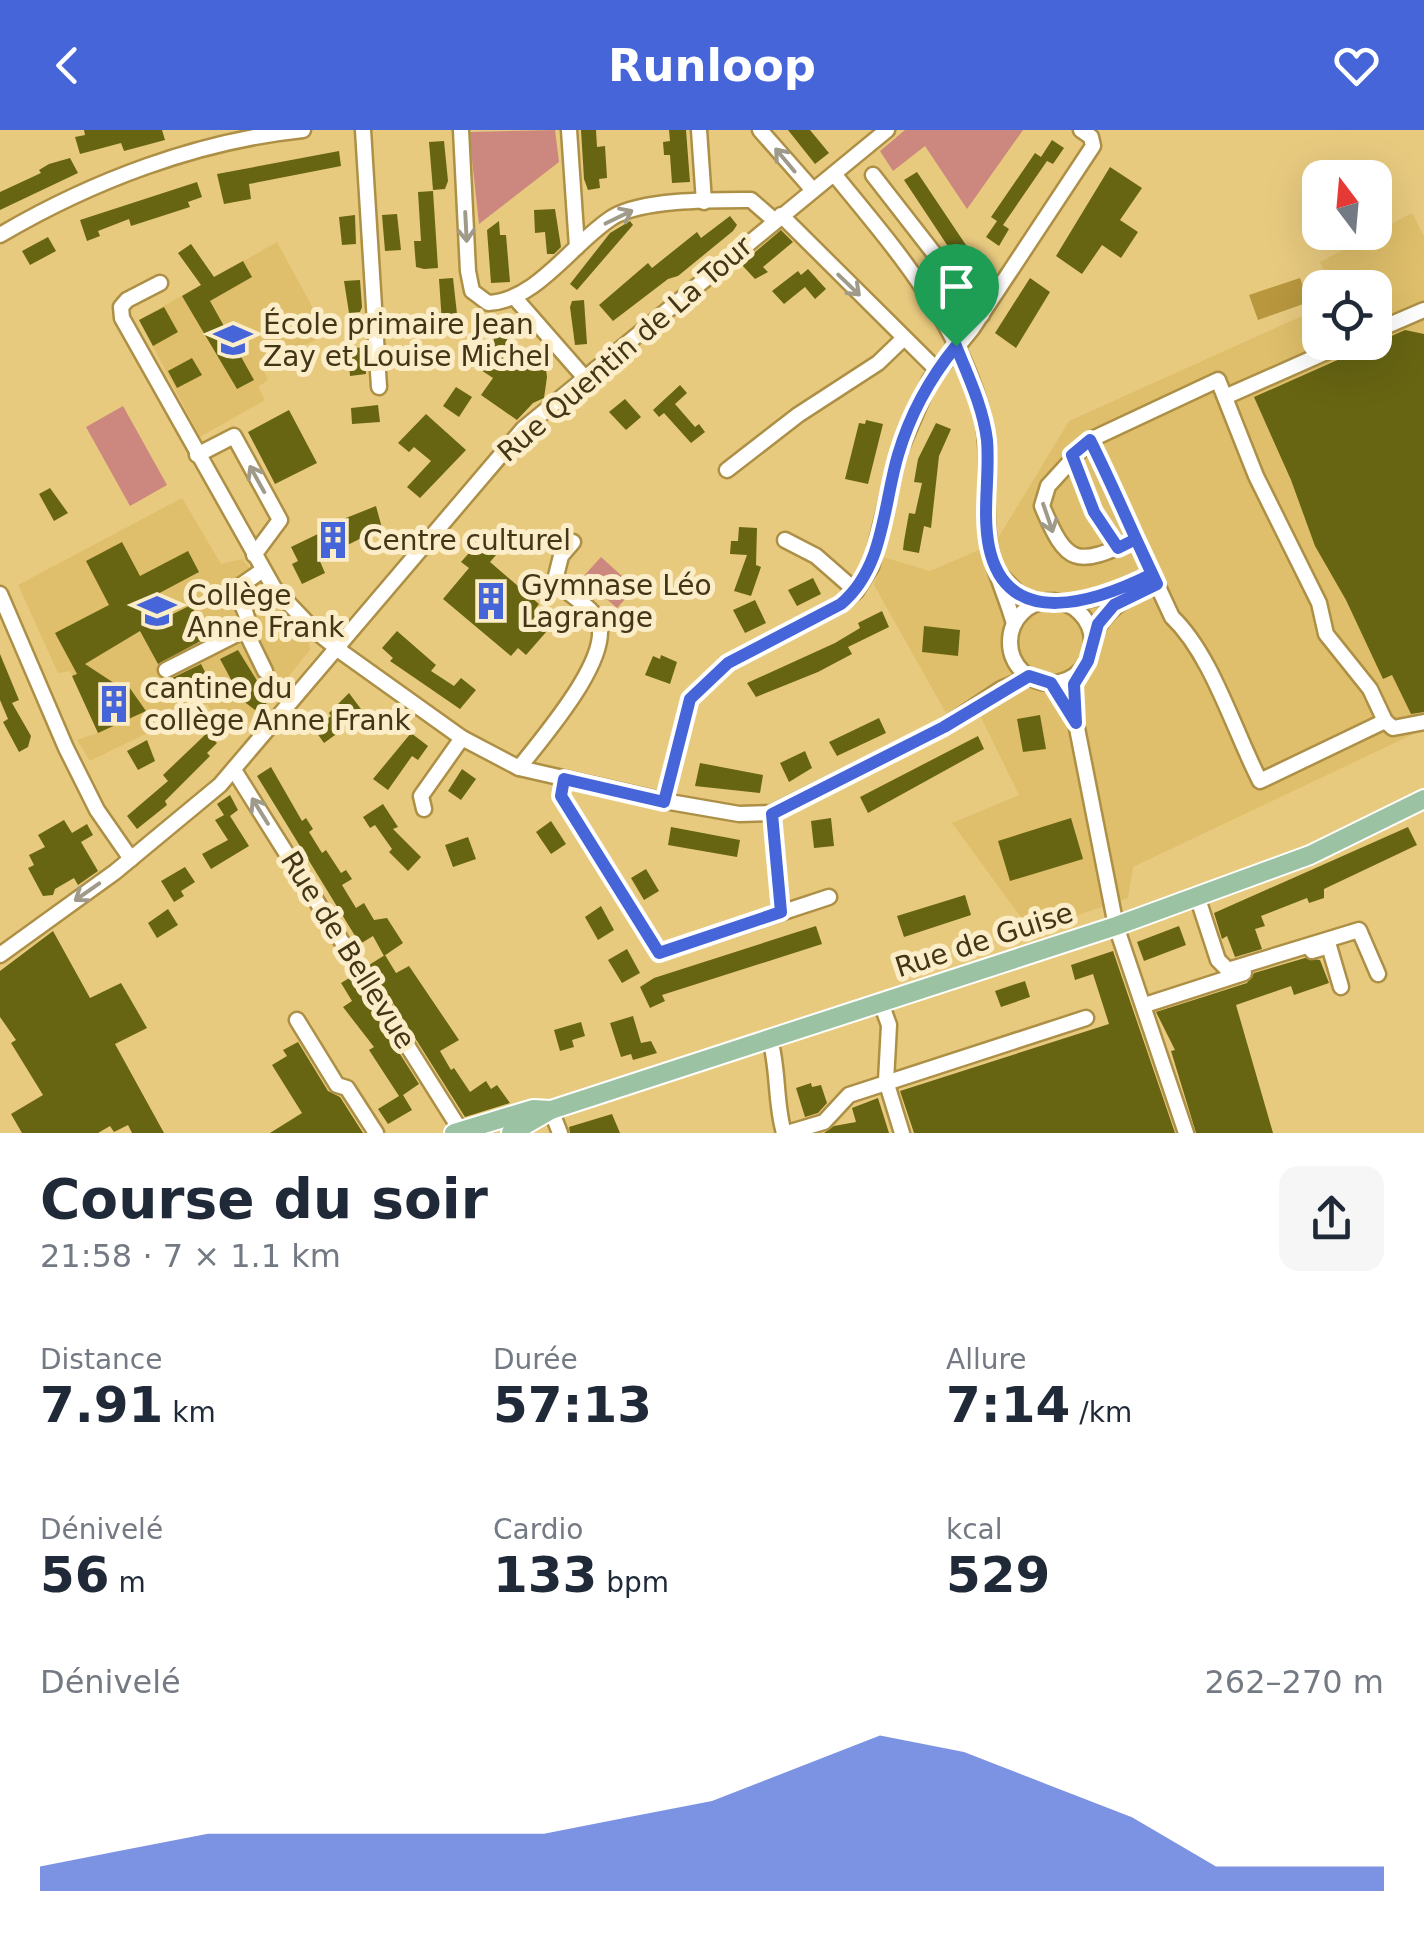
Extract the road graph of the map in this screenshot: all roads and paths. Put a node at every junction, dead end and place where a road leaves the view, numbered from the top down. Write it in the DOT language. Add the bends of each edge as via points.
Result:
graph roads {
  1 [pos="303,130"];
  2 [pos="363,130"];
  3 [pos="461,130"];
  4 [pos="569,130"];
  5 [pos="699,130"];
  6 [pos="760,130"];
  7 [pos="887,130"];
  8 [pos="1081,130"];
  9 [pos="834,174"];
  10 [pos="872,175"];
  11 [pos="812,190"];
  12 [pos="704,202"];
  13 [pos="778,217"];
  14 [pos="0,235"];
  15 [pos="578,246"];
  16 [pos="160,283"];
  17 [pos="515,298"];
  18 [pos="1424,310"];
  19 [pos="982,314"];
  20 [pos="1392,324"];
  21 [pos="903,339"];
  22 [pos="956,346"];
  23 [pos="1308,360"];
  24 [pos="937,370"];
  25 [pos="585,378"];
  26 [pos="379,387"];
  27 [pos="1225,397"];
  28 [pos="1090,440"];
  29 [pos="197,455"];
  30 [pos="1072,455"];
  31 [pos="727,470"];
  32 [pos="1136,539"];
  33 [pos="785,540"];
  34 [pos="573,542"];
  35 [pos="1118,548"];
  36 [pos="254,555"];
  37 [pos="263,570"];
  38 [pos="996,571"];
  39 [pos="1154,579"];
  40 [pos="856,591"];
  41 [pos="0,594"];
  42 [pos="1038,603"];
  43 [pos="1066,604"];
  44 [pos="1014,624"];
  45 [pos="246,630"];
  46 [pos="1092,640"];
  47 [pos="338,648"];
  48 [pos="1011,651"];
  49 [pos="166,670"];
  50 [pos="1081,670"];
  51 [pos="266,671"];
  52 [pos="1029,676"];
  53 [pos="1051,683"];
  54 [pos="1002,690"];
  55 [pos="1385,722"];
  56 [pos="1424,722"];
  57 [pos="1076,723"];
  58 [pos="462,738"];
  59 [pos="519,768"];
  60 [pos="234,770"];
  61 [pos="564,779"];
  62 [pos="1424,799"];
  63 [pos="664,802"];
  64 [pos="424,809"];
  65 [pos="772,814"];
  66 [pos="131,860"];
  67 [pos="1197,896"];
  68 [pos="830,897"];
  69 [pos="781,912"];
  70 [pos="1116,926"];
  71 [pos="0,955"];
  72 [pos="1378,974"];
  73 [pos="1341,986"];
  74 [pos="881,1003"];
  75 [pos="1144,1005"];
  76 [pos="1086,1018"];
  77 [pos="297,1020"];
  78 [pos="770,1039"];
  79 [pos="886,1082"];
  80 [pos="551,1110"];
  81 [pos="458,1132"];
  82 [pos="376,1133"];
  83 [pos="512,1133"];
  84 [pos="560,1133"];
  85 [pos="785,1133"];
  86 [pos="902,1133"];
  87 [pos="1186,1133"];
  1 -- 14 [label="street" via="167,159"];
  2 -- 26 [label="street"];
  3 -- 17 [label="street, one-way" via="472,291 488,303"];
  4 -- 15 [label="street"];
  5 -- 12 [label="street"];
  11 -- 6 [label="street, one-way"];
  7 -- 9 [label="street, Rue Quentin de La Tour"];
  8 -- 19 [label="street" via="1094,146"];
  9 -- 11 [label="street, Rue Quentin de La Tour"];
  9 -- 22 [label="street" via="903,256"];
  10 -- 19 [label="street"];
  11 -- 13 [label="street, Rue Quentin de La Tour"];
  12 -- 13 [label="street" via="751,200"];
  15 -- 12 [label="street, one-way" via="616,216"];
  13 -- 21 [label="street, one-way"];
  13 -- 25 [label="street, Rue Quentin de La Tour"];
  15 -- 17 [label="street"];
  16 -- 29 [label="street" via="127,300 122,318"];
  17 -- 25 [label="street"];
  18 -- 20 [label="street"];
  19 -- 22 [label="street"];
  21 -- 24 [label="street"];
  21 -- 31 [label="street"];
  22 -- 24 [label="street"];
  22 -- 38 [label="street" via="987,438 988,529"];
  23 -- 27 [label="street"];
  24 -- 40 [label="street" via="898,452 871,566"];
  25 -- 47 [label="street, Rue Quentin de La Tour" via="523,428"];
  27 -- 28 [label="street" via="1218,380"];
  27 -- 55 [label="street" via="1319,603 1326,634 1370,689"];
  28 -- 30 [label="street"];
  28 -- 32 [label="street"];
  29 -- 36 [label="street"];
  36 -- 29 [label="street, one-way" via="280,520 234,436"];
  30 -- 35 [label="street" via="1094,512"];
  30 -- 35 [label="street, one-way" via="1042,506 1058,545 1085,557"];
  32 -- 35 [label="street"];
  32 -- 39 [label="street"];
  33 -- 40 [label="street" via="816,556"];
  34 -- 59 [label="street" via="556,576 598,622 600,642 593,665"];
  36 -- 37 [label="street"];
  37 -- 45 [label="street" via="237,588"];
  37 -- 47 [label="street"];
  38 -- 42 [label="street"];
  38 -- 44 [label="street"];
  39 -- 43 [label="street"];
  39 -- 46 [label="street" via="1114,605"];
  39 -- 55 [label="street" via="1218,690 1260,781"];
  40 -- 63 [label="street" via="728,663 690,699"];
  41 -- 66 [label="street" via="66,748"];
  42 -- 43 [label="street"];
  42 -- 44 [label="street"];
  43 -- 46 [label="street" via="1084,618"];
  44 -- 48 [label="street"];
  45 -- 49 [label="street"];
  45 -- 51 [label="street"];
  46 -- 50 [label="street"];
  47 -- 58 [label="street"];
  47 -- 60 [label="street, Rue Quentin de La Tour"];
  48 -- 52 [label="street"];
  48 -- 54 [label="street"];
  50 -- 53 [label="street"];
  50 -- 57 [label="street" via="1074,684"];
  52 -- 53 [label="street"];
  52 -- 54 [label="street"];
  53 -- 57 [label="street"];
  54 -- 65 [label="street" via="944,727"];
  55 -- 56 [label="street" via="1393,728"];
  57 -- 70 [label="street"];
  58 -- 59 [label="street"];
  58 -- 64 [label="street" via="421,796"];
  59 -- 61 [label="street"];
  60 -- 66 [label="street, Rue Quentin de La Tour"];
  81 -- 60 [label="street, Rue de Bellevue, one-way"];
  61 -- 63 [label="street"];
  61 -- 69 [label="street" via="561,796 659,953"];
  62 -- 67 [label="main road, Rue de Guise" via="1310,855"];
  63 -- 65 [label="street"];
  65 -- 69 [label="street"];
  66 -- 71 [label="street, Rue Quentin de La Tour, one-way"];
  67 -- 70 [label="main road, Rue de Guise"];
  67 -- 72 [label="street" via="1218,960 1228,970 1359,930"];
  68 -- 69 [label="street"];
  70 -- 74 [label="main road, Rue de Guise"];
  70 -- 75 [label="street"];
  73 -- 75 [label="street" via="1328,946"];
  74 -- 78 [label="main road, Rue de Guise"];
  74 -- 79 [label="street" via="889,1025"];
  75 -- 87 [label="street"];
  76 -- 79 [label="street"];
  77 -- 82 [label="street" via="336,1085 347,1088"];
  78 -- 80 [label="main road, Rue de Guise"];
  78 -- 85 [label="street"];
  79 -- 85 [label="street" via="849,1095 824,1122"];
  79 -- 86 [label="street"];
  80 -- 81 [label="main road, Rue de Guise" via="533,1108"];
  80 -- 83 [label="main road, Rue de Guise"];
  80 -- 84 [label="street"];
}
